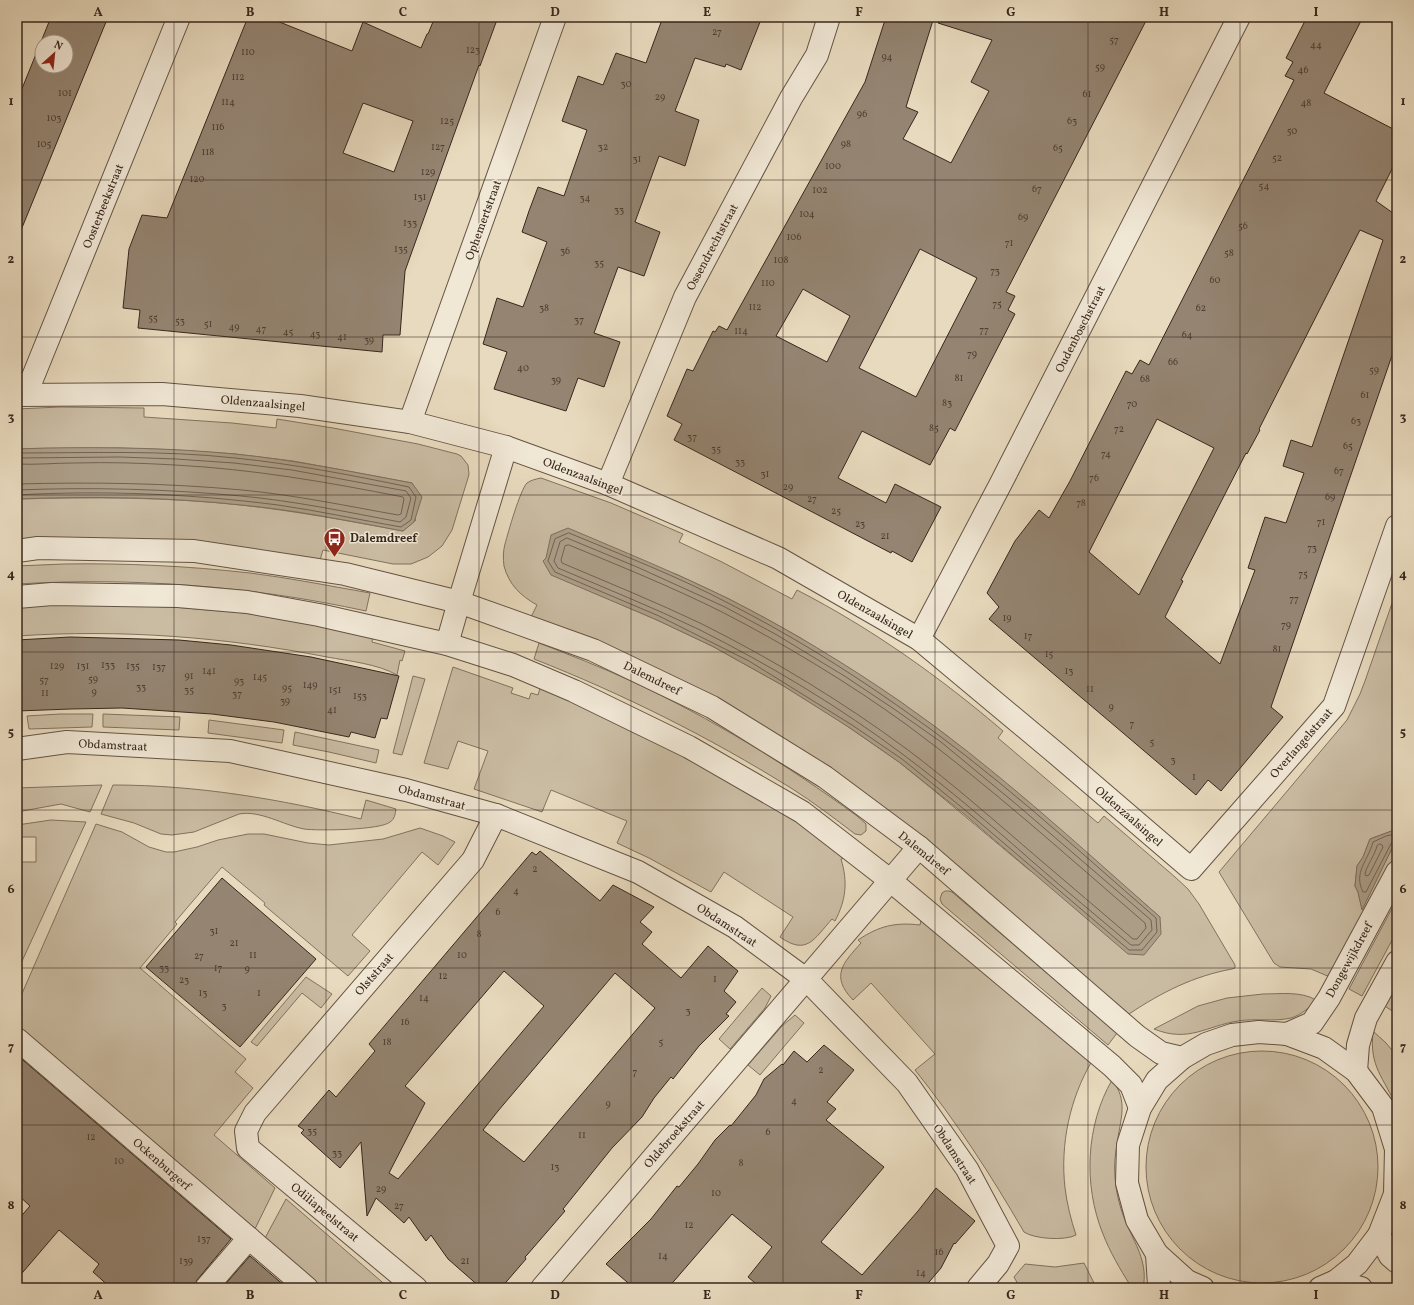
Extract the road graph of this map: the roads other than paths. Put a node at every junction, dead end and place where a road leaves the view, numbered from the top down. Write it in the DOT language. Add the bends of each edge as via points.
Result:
graph roads {
  1 [pos="179,17"];
  2 [pos="555,17"];
  3 [pos="829,17"];
  4 [pos="1239,17"];
  5 [pos="22,395"];
  6 [pos="410,422"];
  7 [pos="506,447"];
  8 [pos="608,484"];
  9 [pos="1397,526"];
  10 [pos="17,551"];
  11 [pos="17,597"];
  12 [pos="459,602"];
  13 [pos="919,640"];
  14 [pos="447,644"];
  15 [pos="17,749"];
  16 [pos="496,815"];
  17 [pos="919,847"];
  18 [pos="1191,870"];
  19 [pos="1397,872"];
  20 [pos="891,881"];
  21 [pos="1397,962"];
  22 [pos="807,980"];
  23 [pos="1287,1034"];
  24 [pos="17,1040"];
  25 [pos="1182,1058"];
  26 [pos="1356,1071"];
  27 [pos="1140,1108"];
  28 [pos="246,1131"];
  29 [pos="1379,1235"];
  30 [pos="249,1238"];
  31 [pos="1157,1254"];
  32 [pos="1397,1262"];
  33 [pos="1328,1284"];
  34 [pos="206,1288"];
  35 [pos="307,1288"];
  36 [pos="416,1288"];
  37 [pos="542,1288"];
  38 [pos="978,1288"];
  39 [pos="1158,1288"];
  40 [pos="1202,1288"];
  41 [pos="1361,1288"];
  1 -- 5 [label="street, Oosterbeekstraat"];
  2 -- 6 [label="street, Ophemertstraat"];
  3 -- 8 [label="street, Ossendrechtstraat" via="817,55 791,98 685,297"];
  4 -- 13 [label="street, Oudenboschstraat"];
  5 -- 6 [label="street, Oldenzaalsingel" via="162,394 300,406"];
  6 -- 7 [label="street, Oldenzaalsingel"];
  7 -- 8 [label="street, Oldenzaalsingel"];
  7 -- 12 [label="street"];
  8 -- 13 [label="street, Oldenzaalsingel" via="778,558"];
  9 -- 18 [label="street, Overlangelstraat" via="1334,706"];
  10 -- 12 [label="street, Dalemdreef" via="38,548 194,551 345,574"];
  11 -- 14 [label="street" via="52,594 170,596 247,602 319,615"];
  12 -- 14 [label="street"];
  12 -- 17 [label="street, Dalemdreef" via="593,650 712,707 825,778"];
  13 -- 18 [label="street, Oldenzaalsingel"];
  14 -- 20 [label="street" via="513,665 574,691 690,747 802,812"];
  15 -- 16 [label="street, Obdamstraat" via="67,742 230,751 406,790"];
  16 -- 22 [label="street, Obdamstraat" via="638,872 734,927"];
  16 -- 28 [label="street, Olststraat" via="473,860 255,1113"];
  17 -- 20 [label="street"];
  17 -- 25 [label="street, Dalemdreef" via="1138,1036 1161,1053"];
  19 -- 23 [label="street, Dongewijkdreef" via="1329,998 1312,1023"];
  20 -- 22 [label="street"];
  20 -- 27 [label="street" via="1112,1066 1131,1085"];
  21 -- 26 [label="street" via="1366,1018 1358,1045"];
  22 -- 37 [label="street, Oldebroekstraat"];
  22 -- 38 [label="street, Obdamstraat" via="907,1084 967,1169 1008,1246 998,1264"];
  23 -- 25 [label="street" via="1259,1032 1232,1035 1206,1044"];
  23 -- 26 [label="street" via="1324,1048"];
  24 -- 30 [label="street, Ockenburgerf"];
  25 -- 27 [label="street" via="1158,1080"];
  26 -- 29 [label="street" via="1383,1107 1396,1149 1395,1194"];
  27 -- 31 [label="street" via="1128,1145 1127,1183 1137,1220"];
  28 -- 36 [label="street, Odiliapeelstraat" via="248,1148"];
  29 -- 32 [label="street" via="1390,1256"];
  29 -- 33 [label="street" via="1357,1264"];
  30 -- 34 [label="street"];
  30 -- 35 [label="street, Ockenburgerf"];
  31 -- 39 [label="street"];
  31 -- 40 [label="street" via="1187,1281"];
  33 -- 41 [label="street"];
}
